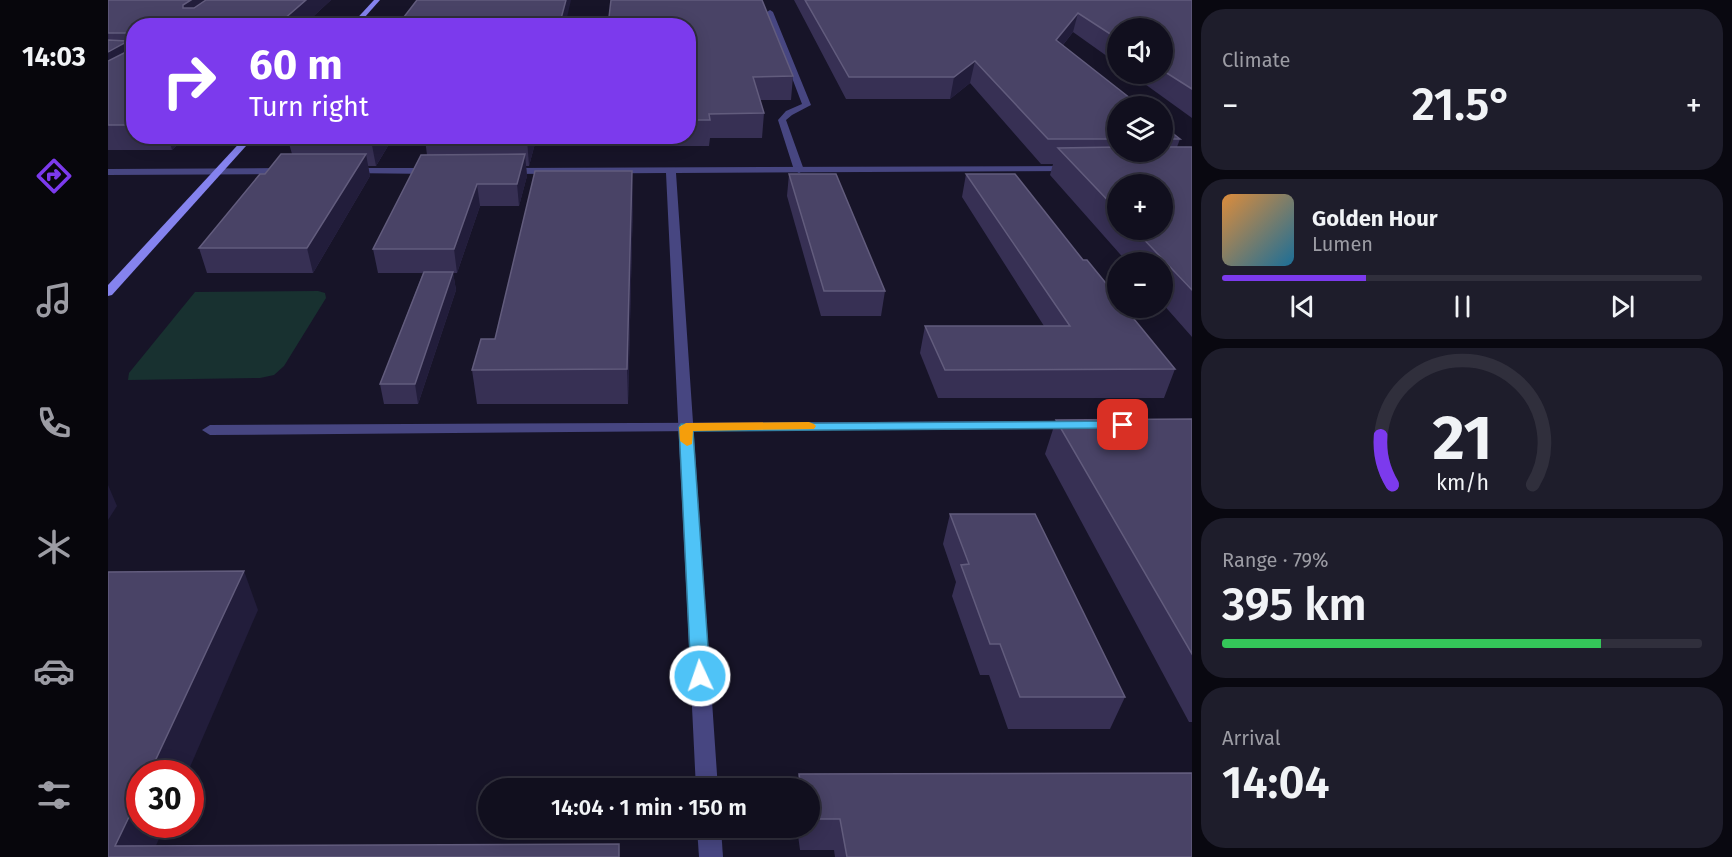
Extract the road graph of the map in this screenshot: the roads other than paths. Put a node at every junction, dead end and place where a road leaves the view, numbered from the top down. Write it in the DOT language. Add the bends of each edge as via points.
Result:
graph roads {
  1 [pos="377,0"];
  2 [pos="770,12"];
  3 [pos="360,18"];
  4 [pos="244,144"];
  5 [pos="1085,169"];
  6 [pos="671,170"];
  7 [pos="799,170"];
  8 [pos="219,171"];
  9 [pos="302,171"];
  10 [pos="338,171"];
  11 [pos="445,171"];
  12 [pos="492,171"];
  13 [pos="108,172"];
  14 [pos="108,292"];
  15 [pos="1086,425"];
  16 [pos="686,427"];
  17 [pos="210,430"];
  18 [pos="706,778"];
  19 [pos="710,838"];
  20 [pos="711,857"];
  1 -- 3 [label="street"];
  2 -- 7 [label="street" via="807,105 782,120"];
  4 -- 8 [label="street"];
  5 -- 7 [label="street"];
  6 -- 7 [label="street"];
  6 -- 12 [label="street"];
  6 -- 16 [label="street"];
  8 -- 9 [label="street"];
  8 -- 13 [label="street"];
  8 -- 14 [label="street"];
  10 -- 11 [label="street"];
  15 -- 16 [label="street"];
  16 -- 17 [label="street"];
  16 -- 18 [label="street"];
  19 -- 20 [label="street"];
}
